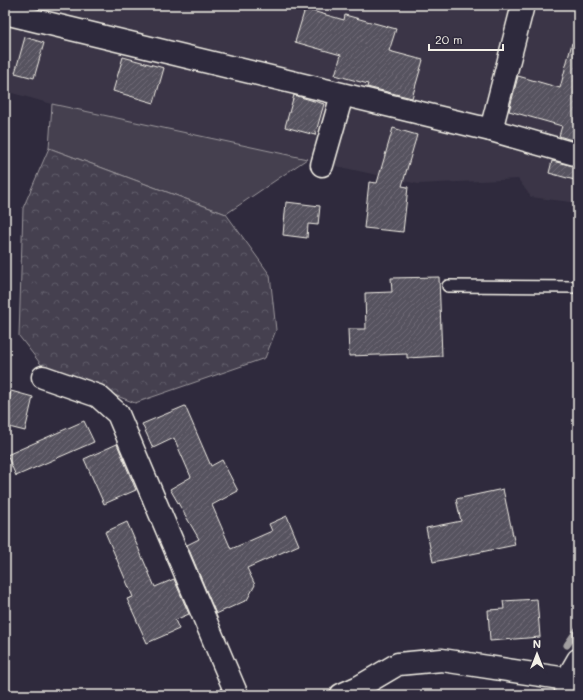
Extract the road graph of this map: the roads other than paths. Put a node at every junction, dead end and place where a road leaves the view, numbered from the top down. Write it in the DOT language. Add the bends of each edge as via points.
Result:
graph roads {
  1 [pos="523,5"];
  2 [pos="5,13"];
  3 [pos="342,94"];
  4 [pos="491,130"];
  5 [pos="578,155"];
  6 [pos="322,165"];
  7 [pos="448,286"];
  8 [pos="578,287"];
  9 [pos="43,377"];
  10 [pos="578,660"];
  11 [pos="566,687"];
  12 [pos="237,695"];
  13 [pos="340,695"];
  1 -- 4 [label="street"];
  2 -- 3 [label="street"];
  3 -- 4 [label="street"];
  3 -- 6 [label="street"];
  4 -- 5 [label="street"];
  7 -- 8 [label="lane"];
  9 -- 12 [label="street" via="98,396 118,414"];
  10 -- 11 [label="street"];
  11 -- 13 [label="street" via="442,660 398,664"];
}
